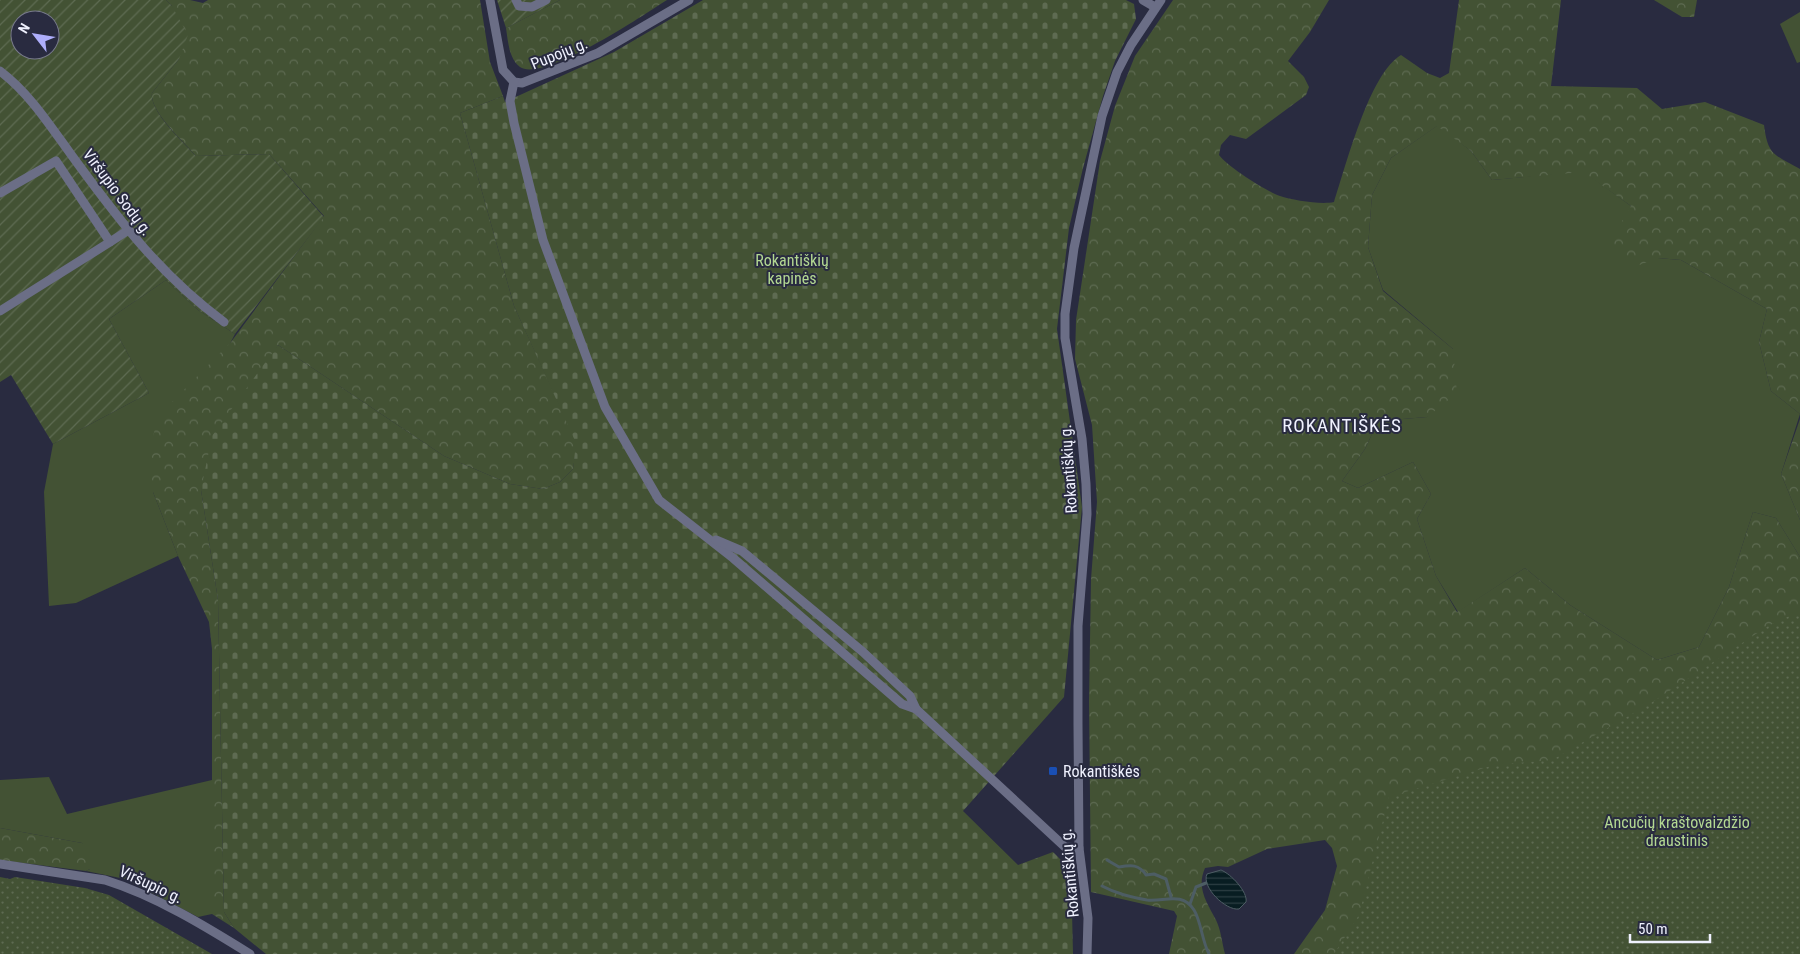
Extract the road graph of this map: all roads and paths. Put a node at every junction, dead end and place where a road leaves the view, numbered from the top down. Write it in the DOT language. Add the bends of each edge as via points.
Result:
graph roads {
  1 [pos="490,0"];
  2 [pos="516,0"];
  3 [pos="546,0"];
  4 [pos="689,0"];
  5 [pos="1143,0"];
  6 [pos="1158,4"];
  7 [pos="1,72"];
  8 [pos="514,82"];
  9 [pos="0,193"];
  10 [pos="127,231"];
  11 [pos="110,242"];
  12 [pos="0,311"];
  13 [pos="224,322"];
  14 [pos="1079,848"];
  15 [pos="0,864"];
  16 [pos="250,954"];
  17 [pos="1087,954"];
  1 -- 8 [label="street, Pupojų g." via="503,70"];
  2 -- 3 [label="street" via="519,6 532,7"];
  4 -- 8 [label="street, Pupojų g." via="598,53 532,80"];
  5 -- 6 [label="street"];
  6 -- 14 [label="street, Rokantiškių g." via="1117,72 1102,116 1074,248 1065,314 1066,345 1082,439 1087,514 1078,626"];
  7 -- 10 [label="street, Viršupio Sodų g." via="29,99"];
  8 -- 14 [label="street" via="510,101 537,221 605,407 659,500 706,535 902,704 916,709 1065,847"];
  9 -- 11 [label="street" via="56,161"];
  10 -- 11 [label="street"];
  10 -- 13 [label="street, Viršupio Sodų g." via="186,292"];
  11 -- 12 [label="street"];
  14 -- 17 [label="street, Rokantiškių g." via="1088,918"];
  15 -- 16 [label="street, Viršupio g." via="120,884"];
}
